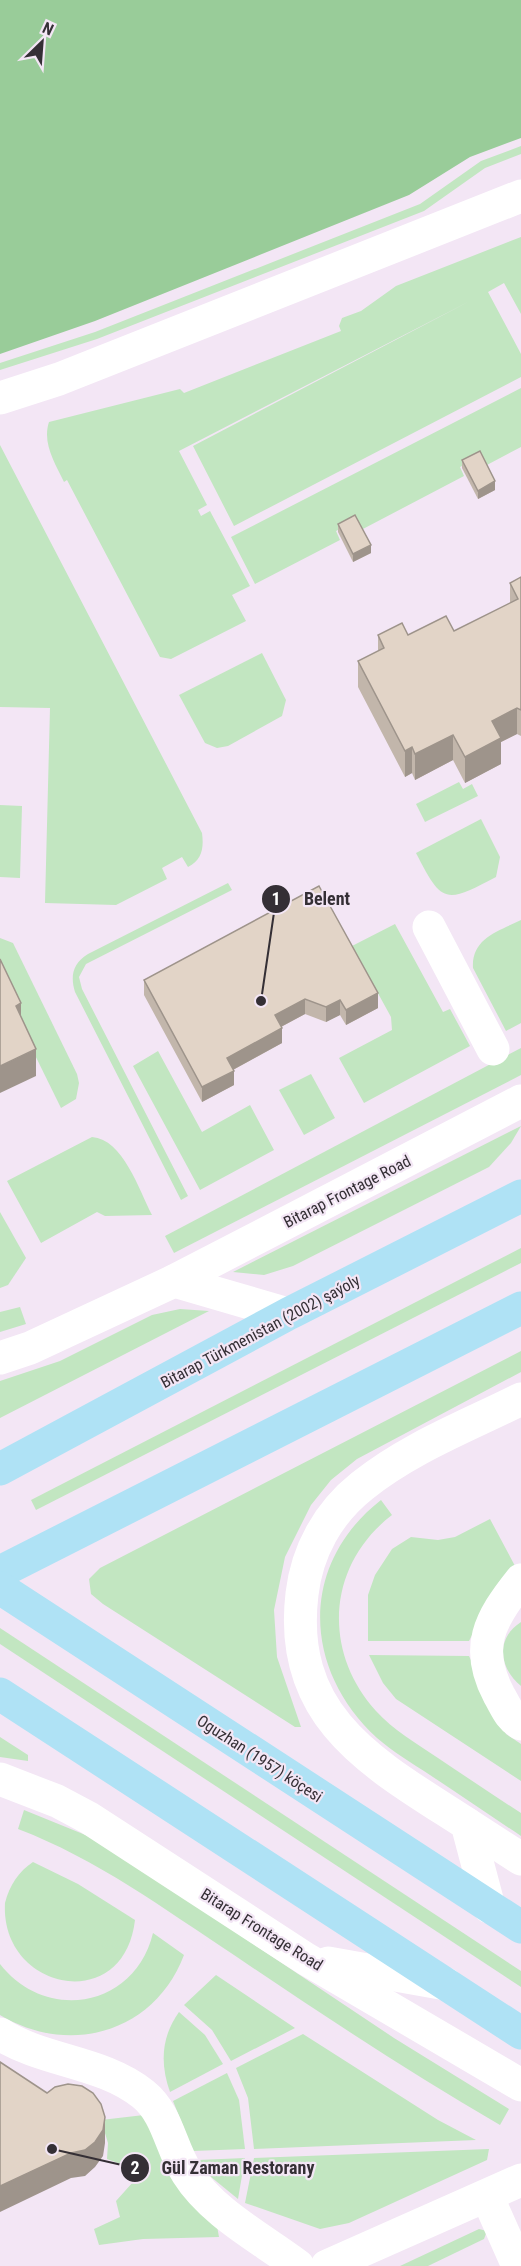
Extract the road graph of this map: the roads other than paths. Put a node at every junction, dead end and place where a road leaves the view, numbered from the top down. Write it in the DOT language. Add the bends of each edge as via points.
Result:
graph roads {
  1 [pos="521,196"];
  2 [pos="0,398"];
  3 [pos="429,927"];
  4 [pos="493,1049"];
  5 [pos="521,1101"];
  6 [pos="518,1194"];
  7 [pos="174,1281"];
  8 [pos="521,1308"];
  9 [pos="288,1314"];
  10 [pos="0,1358"];
  11 [pos="521,1399"];
  12 [pos="0,1469"];
  13 [pos="0,1572"];
  14 [pos="521,1580"];
  15 [pos="0,1588"];
  16 [pos="0,1694"];
  17 [pos="521,1724"];
  18 [pos="0,1779"];
  19 [pos="467,1824"];
  20 [pos="521,1859"];
  21 [pos="489,1907"];
  22 [pos="521,1928"];
  23 [pos="306,1959"];
  24 [pos="446,1984"];
  25 [pos="521,2033"];
  26 [pos="0,2034"];
  27 [pos="521,2085"];
  28 [pos="521,2180"];
  29 [pos="487,2196"];
  30 [pos="298,2266"];
  31 [pos="327,2266"];
  32 [pos="518,2266"];
  1 -- 2 [label="street" via="69,375"];
  3 -- 4 [label="street"];
  5 -- 7 [label="street, Bitarap Frontage Road"];
  6 -- 9 [label="main road, Bitarap Türkmenistan (2002) şaýoly"];
  7 -- 9 [label="street"];
  7 -- 10 [label="street, Bitarap Frontage Road"];
  8 -- 13 [label="main road"];
  9 -- 12 [label="main road, Bitarap Türkmenistan (2002) şaýoly"];
  11 -- 19 [label="street" via="420,1447 362,1486 326,1523 303,1580 300,1633 305,1668 318,1700 365,1754"];
  14 -- 17 [label="street" via="494,1621 485,1661 512,1719"];
  15 -- 21 [label="main road, Oguzhan (1957) köçesi"];
  16 -- 24 [label="main road"];
  18 -- 23 [label="street, Bitarap Frontage Road" via="89,1818"];
  19 -- 20 [label="street"];
  19 -- 21 [label="street"];
  21 -- 22 [label="main road, Oguzhan (1957) köçesi"];
  23 -- 24 [label="street"];
  23 -- 27 [label="street, Bitarap Frontage Road"];
  24 -- 25 [label="main road"];
  26 -- 30 [label="street" via="34,2052 105,2073 144,2095 158,2110 178,2157 198,2188 217,2207"];
  28 -- 29 [label="street"];
  29 -- 31 [label="street"];
  29 -- 32 [label="street"];
}
